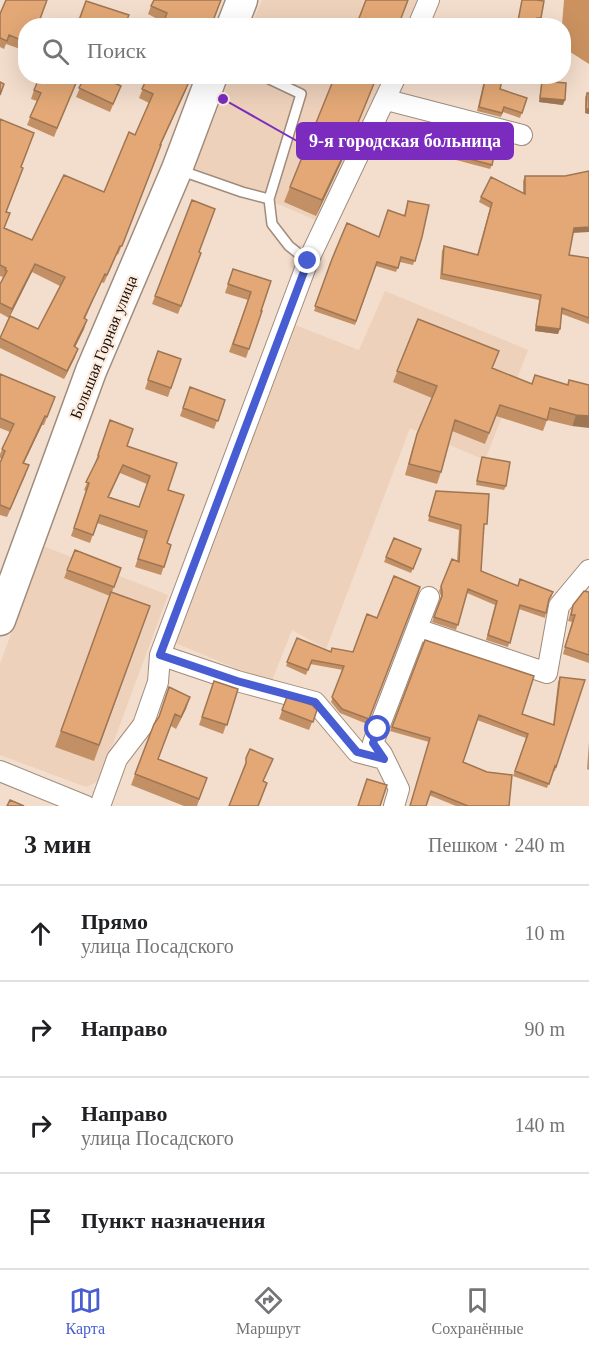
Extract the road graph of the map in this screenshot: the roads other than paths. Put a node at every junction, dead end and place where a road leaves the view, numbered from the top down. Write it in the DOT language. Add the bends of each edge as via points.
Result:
graph roads {
  1 [pos="242,0"];
  2 [pos="429,0"];
  3 [pos="235,18"];
  4 [pos="421,18"];
  5 [pos="209,84"];
  6 [pos="280,84"];
  7 [pos="393,84"];
  8 [pos="387,100"];
  9 [pos="522,135"];
  10 [pos="177,169"];
  11 [pos="269,199"];
  12 [pos="308,261"];
  13 [pos="589,570"];
  14 [pos="429,597"];
  15 [pos="0,620"];
  16 [pos="417,629"];
  17 [pos="160,655"];
  18 [pos="384,759"];
  19 [pos="0,771"];
  20 [pos="86,806"];
  21 [pos="100,806"];
  22 [pos="394,806"];
  1 -- 3 [label="main road"];
  2 -- 4 [label="street"];
  5 -- 10 [label="main road, Большая Горная улица"];
  6 -- 11 [label="lane" via="301,94"];
  7 -- 8 [label="street"];
  8 -- 9 [label="street"];
  8 -- 12 [label="street"];
  10 -- 11 [label="lane"];
  10 -- 15 [label="main road, Большая Горная улица" via="91,370"];
  11 -- 12 [label="lane" via="272,224 289,246"];
  12 -- 17 [label="street"];
  13 -- 16 [label="street" via="559,606 546,673"];
  14 -- 16 [label="street"];
  16 -- 18 [label="street" via="373,743"];
  17 -- 18 [label="street" via="315,702 357,752"];
  17 -- 21 [label="street" via="158,682 143,725 117,759"];
  18 -- 22 [label="street" via="399,789"];
  19 -- 20 [label="street"];
}
